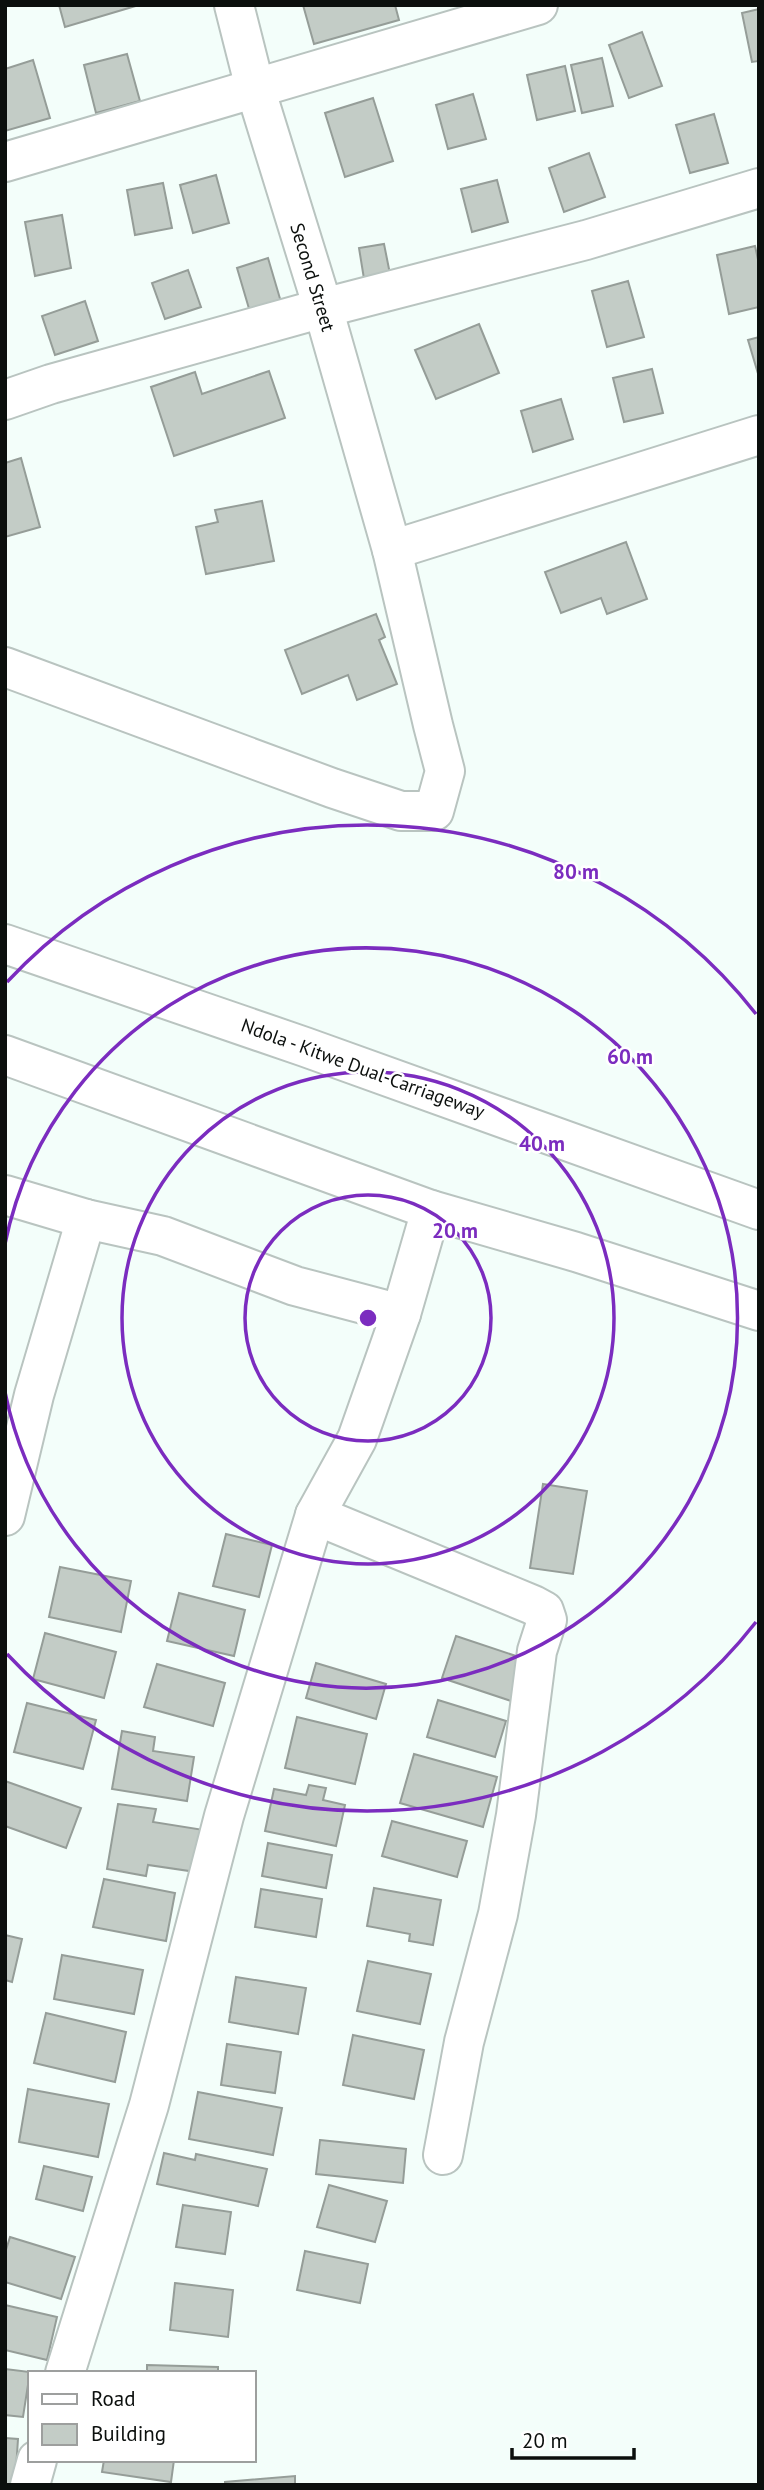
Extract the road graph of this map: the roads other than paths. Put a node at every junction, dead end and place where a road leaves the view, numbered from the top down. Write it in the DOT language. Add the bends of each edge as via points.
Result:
graph roads {
  1 [pos="234,5"];
  2 [pos="538,5"];
  3 [pos="255,88"];
  4 [pos="5,162"];
  5 [pos="759,188"];
  6 [pos="323,308"];
  7 [pos="5,400"];
  8 [pos="759,435"];
  9 [pos="392,550"];
  10 [pos="5,667"];
  11 [pos="5,944"];
  12 [pos="5,1055"];
  13 [pos="5,1195"];
  14 [pos="431,1209"];
  15 [pos="759,1210"];
  16 [pos="86,1219"];
  17 [pos="759,1311"];
  18 [pos="401,1314"];
  19 [pos="315,1515"];
  20 [pos="5,1516"];
  21 [pos="443,2155"];
  22 [pos="66,2371"];
  23 [pos="36,2462"];
  24 [pos="30,2485"];
  1 -- 3 [label="main road, Second Street"];
  2 -- 3 [label="main road"];
  3 -- 4 [label="main road"];
  3 -- 6 [label="main road, Second Street"];
  5 -- 6 [label="main road" via="586,240"];
  6 -- 7 [label="main road"];
  6 -- 9 [label="main road, Second Street"];
  8 -- 9 [label="main road"];
  9 -- 10 [label="main road, Second Street" via="445,771 434,811 401,811 367,800"];
  11 -- 15 [label="main road, Ndola - Kitwe Dual-Carriageway" via="305,1046"];
  12 -- 14 [label="main road"];
  13 -- 16 [label="main road"];
  14 -- 17 [label="main road"];
  14 -- 18 [label="main road"];
  16 -- 18 [label="main road" via="163,1236 295,1286"];
  16 -- 20 [label="main road" via="34,1395"];
  18 -- 19 [label="main road" via="357,1439"];
  19 -- 21 [label="main road" via="533,1605 544,1611 547,1620 537,1651 498,1914 464,2042"];
  19 -- 22 [label="main road" via="224,1816 149,2105"];
  23 -- 24 [label="main road"];
}
